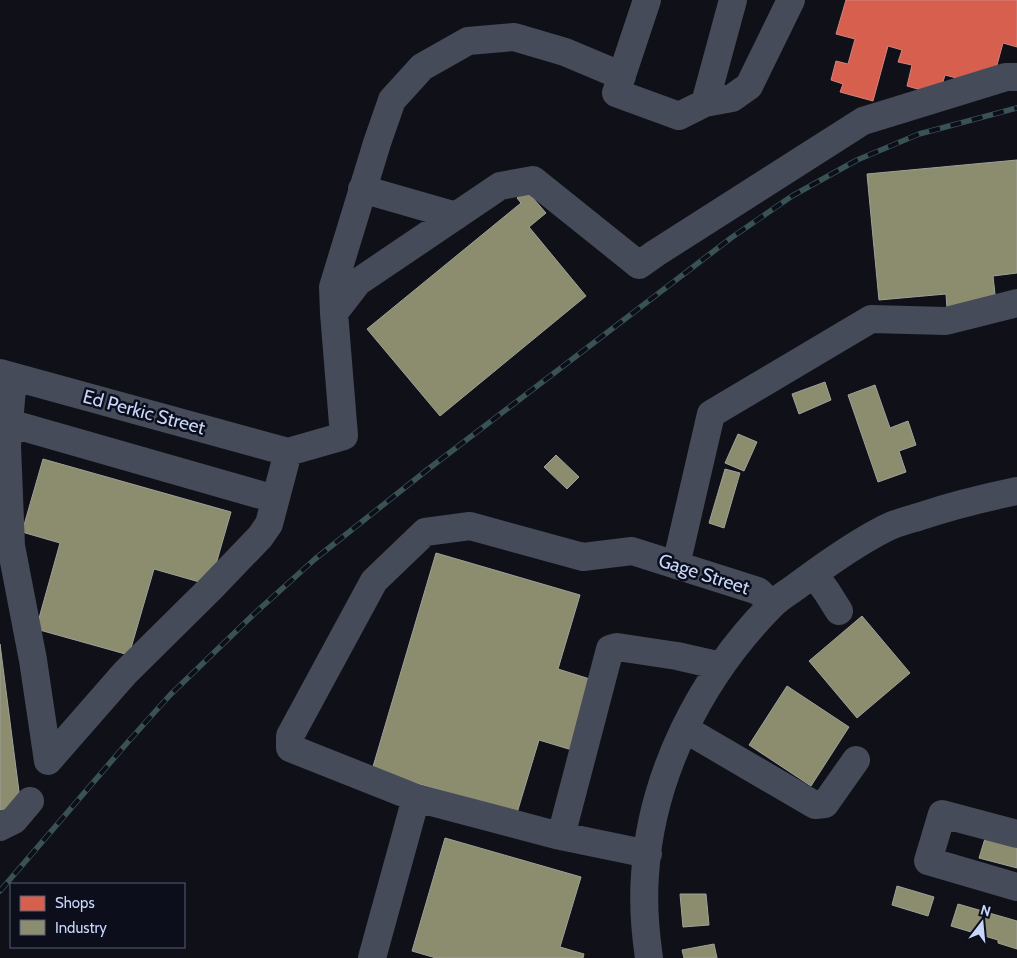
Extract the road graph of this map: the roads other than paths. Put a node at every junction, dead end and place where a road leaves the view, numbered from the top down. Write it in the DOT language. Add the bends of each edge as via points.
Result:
graph roads {
  1 [pos="647,0"];
  2 [pos="733,0"];
  3 [pos="792,0"];
  4 [pos="622,76"];
  5 [pos="1017,77"];
  6 [pos="705,103"];
  7 [pos="362,189"];
  8 [pos="456,216"];
  9 [pos="1017,303"];
  10 [pos="334,313"];
  11 [pos="7,375"];
  12 [pos="9,423"];
  13 [pos="288,452"];
  14 [pos="1017,490"];
  15 [pos="275,499"];
  16 [pos="676,565"];
  17 [pos="814,574"];
  18 [pos="772,605"];
  19 [pos="839,611"];
  20 [pos="721,666"];
  21 [pos="685,729"];
  22 [pos="856,760"];
  23 [pos="416,798"];
  24 [pos="30,801"];
  25 [pos="0,826"];
  26 [pos="1017,834"];
  27 [pos="562,836"];
  28 [pos="648,854"];
  29 [pos="1017,887"];
  30 [pos="372,958"];
  31 [pos="649,958"];
  1 -- 4 [label="street"];
  2 -- 6 [label="street"];
  3 -- 6 [label="street" via="749,86 732,98"];
  4 -- 6 [label="street" via="616,93 679,116"];
  4 -- 7 [label="street" via="565,52 514,37 468,41 422,67 392,100"];
  5 -- 8 [label="street" via="863,121 639,265 533,180 500,186"];
  7 -- 8 [label="street"];
  7 -- 10 [label="street" via="334,287"];
  8 -- 10 [label="street" via="358,282"];
  9 -- 16 [label="street" via="946,321 871,319 710,414"];
  10 -- 13 [label="street" via="344,436"];
  11 -- 12 [label="street"];
  11 -- 13 [label="street, Ed Perkic Street"];
  12 -- 15 [label="street"];
  12 -- 15 [label="street" via="11,546 48,761 124,673 260,537 269,524"];
  13 -- 15 [label="street"];
  14 -- 17 [label="street" via="964,502 888,527 836,557"];
  16 -- 18 [label="street, Gage Street" via="758,591"];
  16 -- 23 [label="street, Gage Street" via="632,551 583,557 470,526 425,532 374,581 290,736 290,748"];
  17 -- 18 [label="street"];
  17 -- 19 [label="street"];
  18 -- 20 [label="street"];
  20 -- 21 [label="street"];
  20 -- 27 [label="street" via="626,648 610,649"];
  21 -- 22 [label="street" via="815,805 825,804"];
  21 -- 28 [label="street" via="667,771"];
  23 -- 27 [label="street"];
  23 -- 30 [label="street"];
  24 -- 25 [label="street" via="14,820"];
  26 -- 29 [label="street" via="942,814 928,861"];
  27 -- 28 [label="street"];
  28 -- 31 [label="street" via="645,904"];
}
